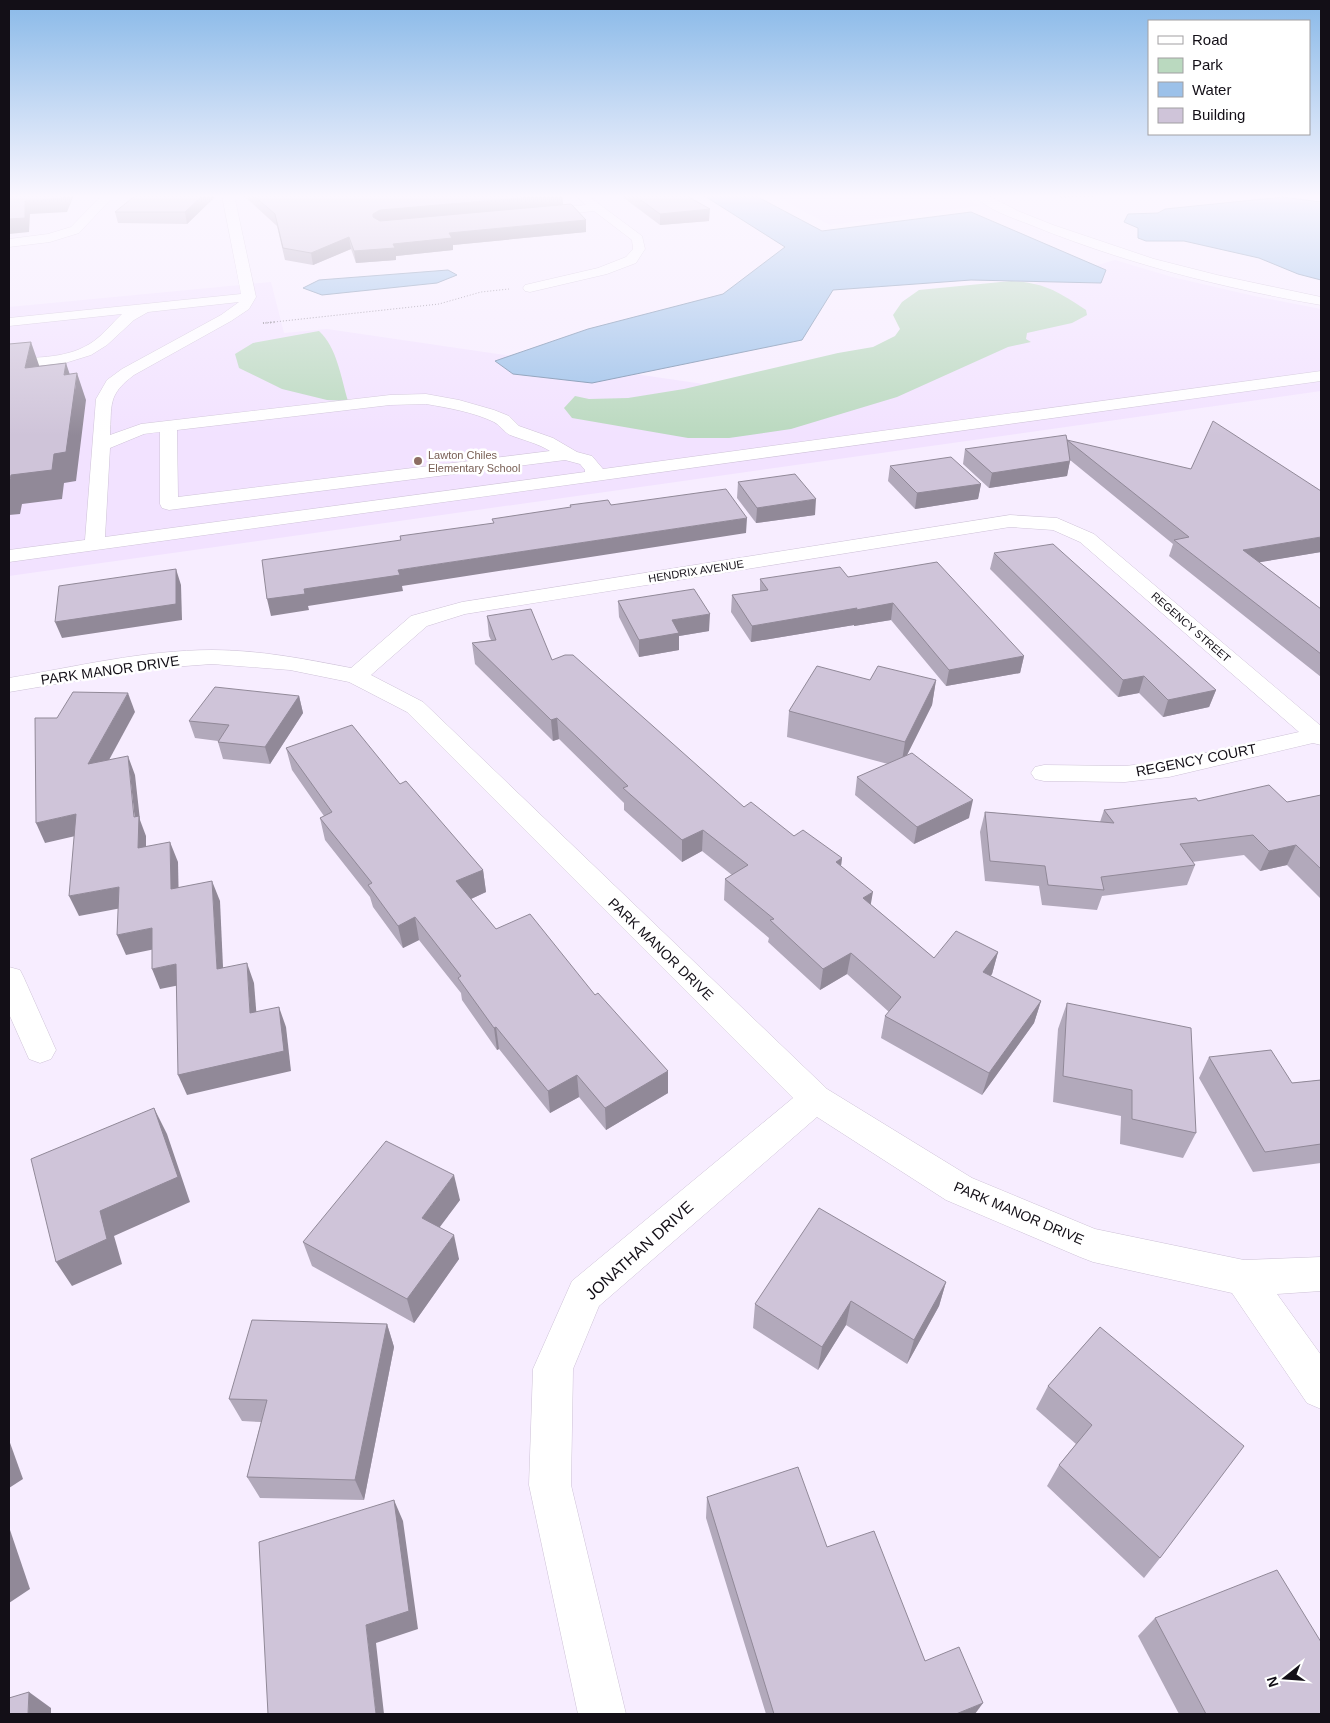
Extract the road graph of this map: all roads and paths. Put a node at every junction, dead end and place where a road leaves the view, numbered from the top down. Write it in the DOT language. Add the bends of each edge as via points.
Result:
graph roads {
  1 [pos="244,275"];
  2 [pos="583,275"];
  3 [pos="1202,275"];
  4 [pos="530,288"];
  5 [pos="248,297"];
  6 [pos="1321,301"];
  7 [pos="146,307"];
  8 [pos="67,315"];
  9 [pos="9,322"];
  10 [pos="208,328"];
  11 [pos="108,336"];
  12 [pos="9,364"];
  13 [pos="1321,376"];
  14 [pos="102,420"];
  15 [pos="168,426"];
  16 [pos="142,429"];
  17 [pos="101,444"];
  18 [pos="567,454"];
  19 [pos="593,476"];
  20 [pos="1057,524"];
  21 [pos="95,544"];
  22 [pos="9,556"];
  23 [pos="356,676"];
  24 [pos="9,685"];
  25 [pos="1319,736"];
  26 [pos="1044,773"];
  27 [pos="9,978"];
  28 [pos="40,1050"];
  29 [pos="815,1099"];
  30 [pos="1321,1274"];
  31 [pos="1244,1278"];
  32 [pos="1321,1389"];
  33 [pos="602,1714"];
  1 -- 5 [label="street"];
  2 -- 4 [label="street"];
  3 -- 6 [label="street"];
  4 -- 10 [label="path" via="481,292 439,304"];
  5 -- 7 [label="street"];
  5 -- 10 [label="street" via="244,306"];
  7 -- 8 [label="street"];
  7 -- 11 [label="street" via="126,316"];
  8 -- 9 [label="street"];
  8 -- 11 [label="street" via="90,320"];
  10 -- 14 [label="street" via="128,372 113,384 104,399"];
  11 -- 12 [label="street" via="93,349 73,356"];
  13 -- 19 [label="street"];
  14 -- 16 [label="street"];
  14 -- 17 [label="street"];
  15 -- 16 [label="street"];
  15 -- 18 [label="street" via="390,400 426,399 488,414 503,420 513,430 547,442"];
  15 -- 18 [label="street" via="169,504"];
  16 -- 17 [label="street"];
  17 -- 21 [label="street"];
  18 -- 19 [label="street" via="586,460 594,469"];
  19 -- 21 [label="street"];
  20 -- 23 [label="street, HENDRIX AVENUE" via="1010,521 462,608 419,621"];
  20 -- 25 [label="street, REGENCY STREET" via="1087,538"];
  21 -- 22 [label="street"];
  23 -- 24 [label="street, PARK MANOR DRIVE" via="290,663 212,657 145,662"];
  23 -- 29 [label="street, PARK MANOR DRIVE" via="415,707"];
  25 -- 26 [label="street, REGENCY COURT" via="1169,769 1125,774"];
  27 -- 28 [label="street"];
  29 -- 31 [label="street, PARK MANOR DRIVE" via="959,1189 1093,1245"];
  29 -- 33 [label="street, JONATHAN DRIVE" via="585,1294 553,1369 550,1485"];
  30 -- 31 [label="street, PARK MANOR DRIVE"];
  31 -- 32 [label="street"];
}
